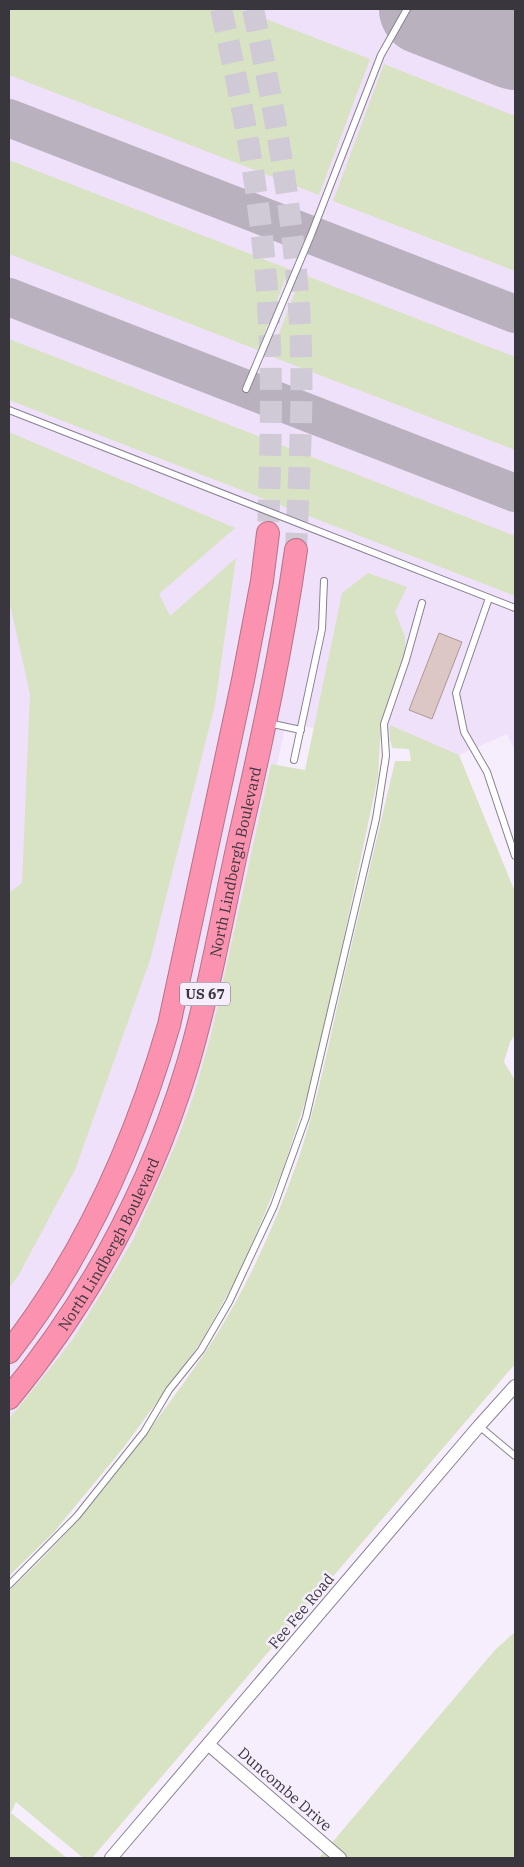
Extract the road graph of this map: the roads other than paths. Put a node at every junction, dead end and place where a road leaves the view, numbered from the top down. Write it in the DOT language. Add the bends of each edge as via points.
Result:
graph roads {
  1 [pos="407,9"];
  2 [pos="246,389"];
  3 [pos="9,410"];
  4 [pos="268,533"];
  5 [pos="296,550"];
  6 [pos="324,581"];
  7 [pos="489,598"];
  8 [pos="422,603"];
  9 [pos="515,608"];
  10 [pos="265,723"];
  11 [pos="301,730"];
  12 [pos="294,760"];
  13 [pos="515,856"];
  14 [pos="9,1352"];
  15 [pos="515,1386"];
  16 [pos="9,1398"];
  17 [pos="479,1426"];
  18 [pos="515,1456"];
  19 [pos="9,1585"];
  20 [pos="209,1745"];
  21 [pos="111,1858"];
  22 [pos="340,1858"];
  1 -- 2 [label="lane" via="381,55 311,235"];
  3 -- 7 [label="lane"];
  4 -- 14 [label="highway, North Lindbergh Boulevard / US 67" via="245,672 171,1015 155,1073 131,1137 96,1214 44,1302"];
  5 -- 10 [label="highway, North Lindbergh Boulevard / US 67" via="287,616"];
  6 -- 11 [label="lane" via="322,629"];
  7 -- 9 [label="lane"];
  7 -- 13 [label="lane" via="456,693 464,732 487,772"];
  8 -- 19 [label="lane" via="384,724 386,756 376,819 309,1107 274,1206 230,1302 144,1432 78,1516"];
  10 -- 11 [label="lane"];
  10 -- 16 [label="highway, North Lindbergh Boulevard / US 67" via="200,1018 171,1114 133,1206 109,1252 55,1338"];
  11 -- 12 [label="lane"];
  15 -- 17 [label="street, Fee Fee Road"];
  17 -- 18 [label="lane"];
  17 -- 20 [label="street, Fee Fee Road"];
  20 -- 21 [label="street, Fee Fee Road"];
  20 -- 22 [label="street, Duncombe Drive"];
}
